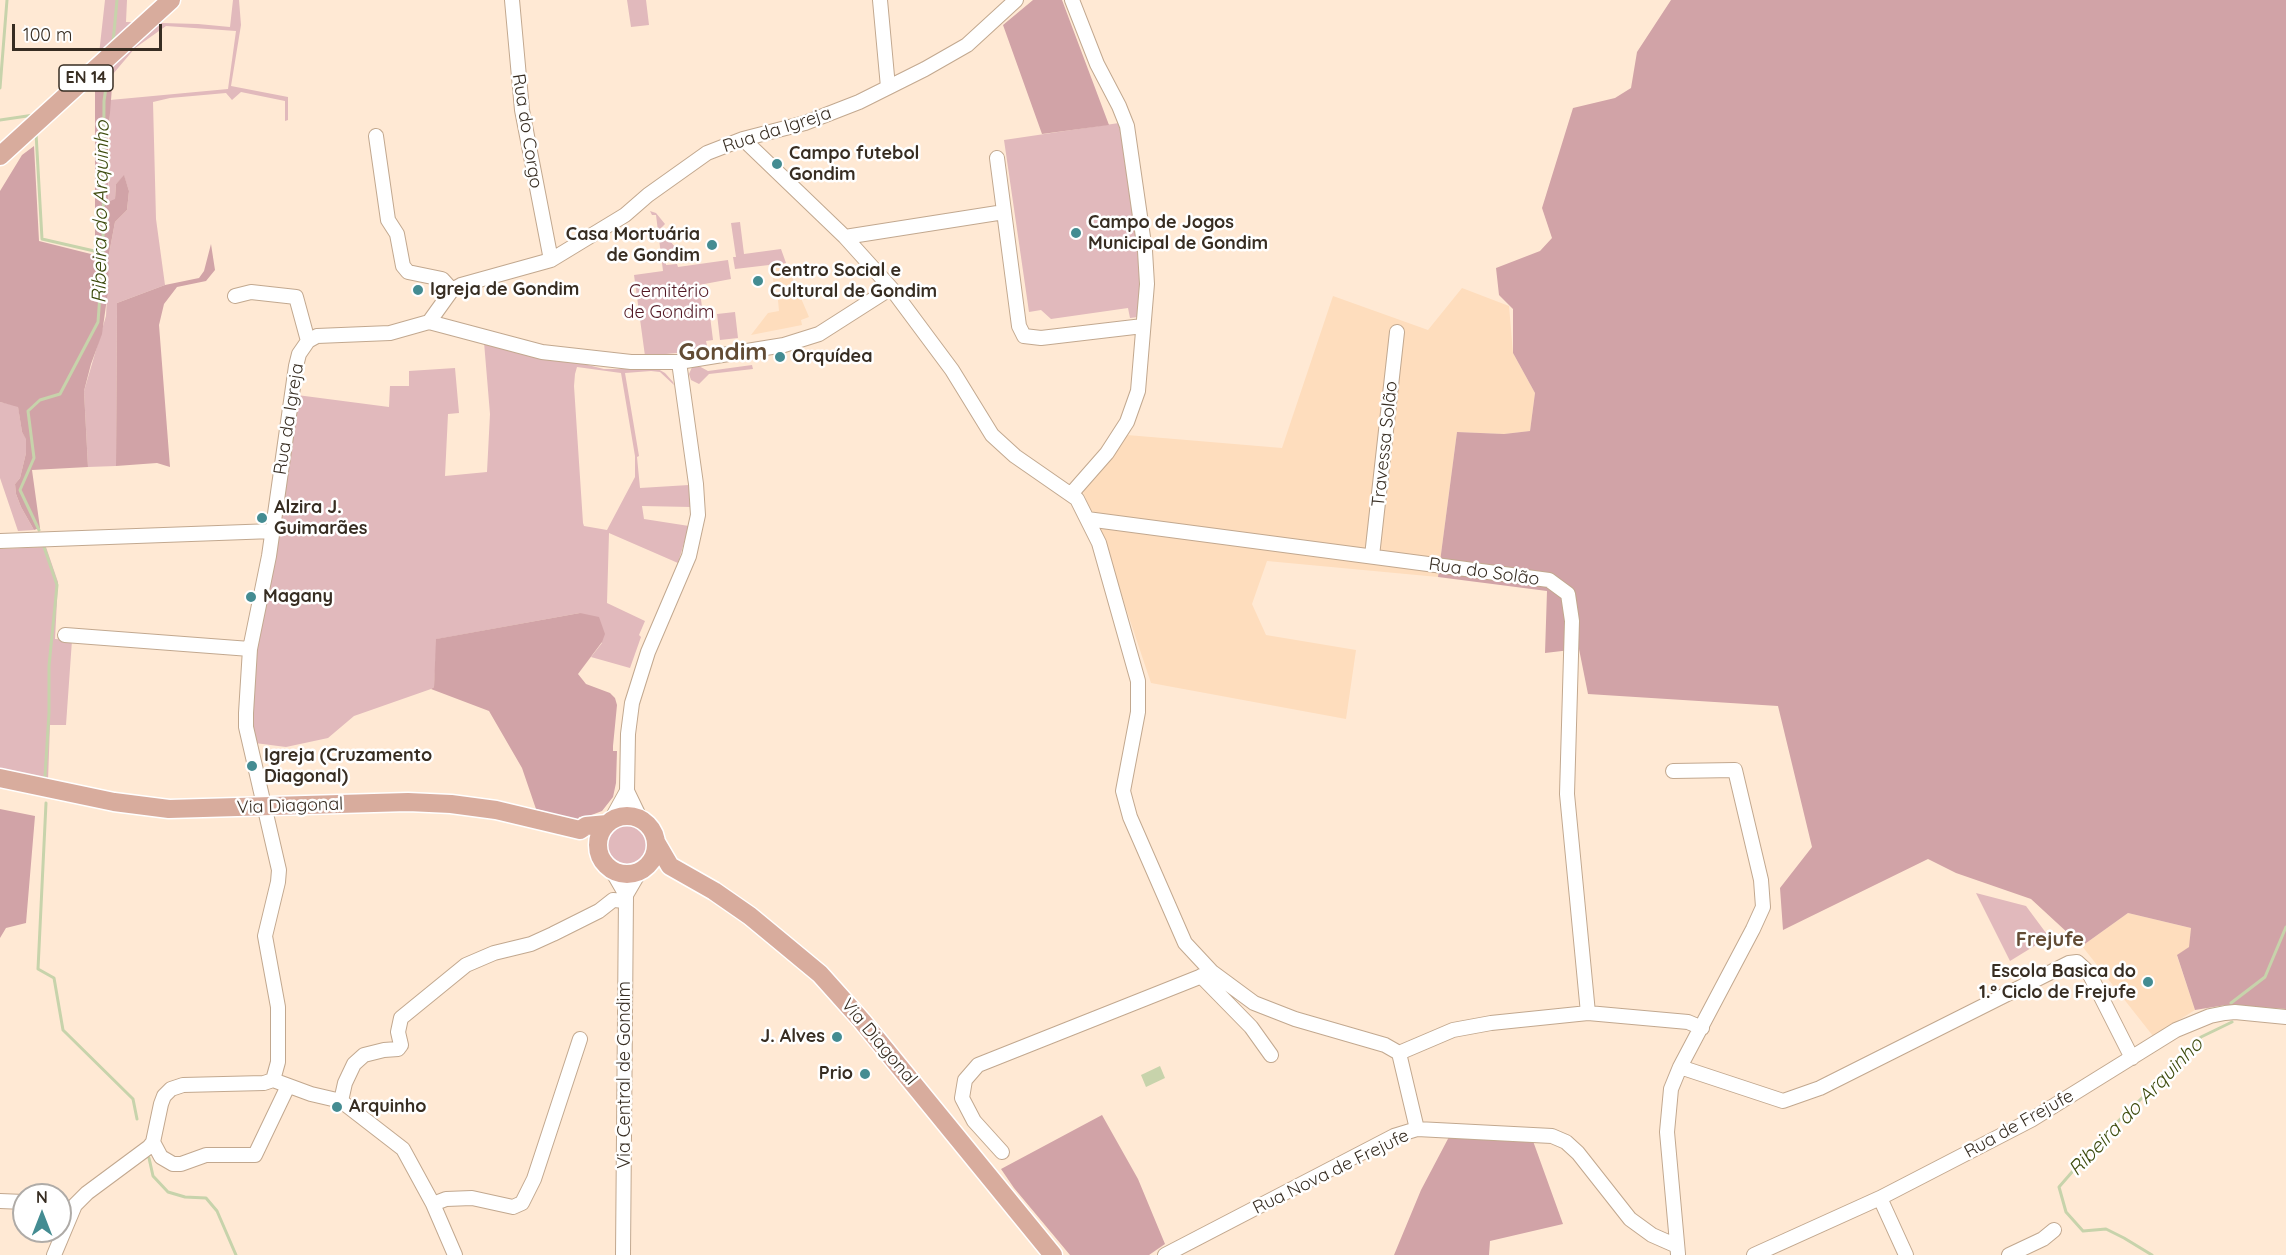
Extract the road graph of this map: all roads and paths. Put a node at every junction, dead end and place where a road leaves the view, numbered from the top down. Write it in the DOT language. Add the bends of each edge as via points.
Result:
graph roads {
  1 [pos="171,0"];
  2 [pos="512,0"];
  3 [pos="880,0"];
  4 [pos="1016,0"];
  5 [pos="1072,0"];
  6 [pos="888,87"];
  7 [pos="376,136"];
  8 [pos="743,139"];
  9 [pos="0,156"];
  10 [pos="997,158"];
  11 [pos="1004,212"];
  12 [pos="844,237"];
  13 [pos="551,260"];
  14 [pos="891,288"];
  15 [pos="452,290"];
  16 [pos="235,296"];
  17 [pos="429,322"];
  18 [pos="1143,326"];
  19 [pos="1397,332"];
  20 [pos="308,341"];
  21 [pos="679,362"];
  22 [pos="1071,494"];
  23 [pos="1087,519"];
  24 [pos="273,531"];
  25 [pos="0,541"];
  26 [pos="1372,556"];
  27 [pos="65,634"];
  28 [pos="250,649"];
  29 [pos="1673,771"];
  30 [pos="0,778"];
  31 [pos="627,791"];
  32 [pos="266,807"];
  33 [pos="640,818"];
  34 [pos="609,822"];
  35 [pos="580,830"];
  36 [pos="656,842"];
  37 [pos="598,850"];
  38 [pos="670,866"];
  39 [pos="611,869"];
  40 [pos="642,869"];
  41 [pos="626,898"];
  42 [pos="1206,974"];
  43 [pos="1588,1013"];
  44 [pos="2286,1017"];
  45 [pos="1702,1028"];
  46 [pos="580,1039"];
  47 [pos="1399,1053"];
  48 [pos="1270,1055"];
  49 [pos="2132,1058"];
  50 [pos="1680,1067"];
  51 [pos="273,1080"];
  52 [pos="288,1086"];
  53 [pos="341,1101"];
  54 [pos="1417,1129"];
  55 [pos="153,1142"];
  56 [pos="1002,1152"];
  57 [pos="1880,1198"];
  58 [pos="433,1204"];
  59 [pos="72,1206"];
  60 [pos="2054,1230"];
  61 [pos="1678,1251"];
  62 [pos="455,1255"];
  63 [pos="623,1255"];
  64 [pos="1053,1255"];
  65 [pos="1165,1255"];
  66 [pos="1754,1255"];
  67 [pos="1906,1255"];
  68 [pos="2009,1255"];
  1 -- 9 [label="main road, EN 14"];
  2 -- 13 [label="street, Rua do Corgo" via="522,110"];
  3 -- 6 [label="street"];
  4 -- 6 [label="street, Rua da Igreja" via="967,45"];
  5 -- 18 [label="street" via="1126,126 1145,251"];
  6 -- 8 [label="street, Rua da Igreja" via="805,123"];
  7 -- 15 [label="street" via="388,220 397,234 403,266 408,272 441,279"];
  8 -- 12 [label="street"];
  8 -- 13 [label="street, Rua da Igreja" via="707,153 625,215"];
  10 -- 11 [label="street"];
  11 -- 12 [label="street"];
  11 -- 18 [label="street" via="1019,326 1024,336 1041,338"];
  12 -- 14 [label="street"];
  13 -- 15 [label="street, Rua da Igreja"];
  14 -- 21 [label="street" via="819,334 784,345"];
  14 -- 22 [label="street" via="952,370 992,435 1015,456"];
  15 -- 17 [label="street"];
  16 -- 20 [label="street" via="251,292 296,297"];
  17 -- 20 [label="street, Rua da Igreja" via="390,333 317,336"];
  17 -- 21 [label="street" via="542,352 631,362"];
  18 -- 22 [label="street" via="1138,391 1127,422 1107,453"];
  19 -- 26 [label="street, Travessa Solão"];
  20 -- 24 [label="street, Rua da Igreja" via="296,366"];
  21 -- 31 [label="street" via="698,494 697,525 689,556 634,693"];
  22 -- 23 [label="street"];
  23 -- 26 [label="street, Rua do Solão"];
  23 -- 42 [label="street" via="1099,543 1138,681 1138,712 1123,791 1130,817 1185,943"];
  24 -- 25 [label="street"];
  24 -- 28 [label="street, Rua da Igreja"];
  26 -- 43 [label="street, Rua do Solão" via="1549,580 1568,594 1572,621 1567,794"];
  27 -- 28 [label="street"];
  28 -- 32 [label="street, Rua da Igreja" via="246,727"];
  29 -- 45 [label="street" via="1735,770 1761,880 1763,907"];
  30 -- 32 [label="main road, Via Diagonal" via="154,808"];
  31 -- 33 [label="street"];
  31 -- 34 [label="street"];
  32 -- 35 [label="main road, Via Diagonal" via="451,804"];
  32 -- 51 [label="street, Rua da Igreja" via="279,870 265,936 278,1007 278,1062"];
  33 -- 34 [label="main road, Via Diagonal" via="630,816"];
  33 -- 36 [label="main road" via="653,832"];
  34 -- 35 [label="main road, Via Diagonal"];
  34 -- 37 [label="main road" via="599,835"];
  35 -- 37 [label="main road"];
  36 -- 38 [label="main road"];
  36 -- 40 [label="main road" via="651,861"];
  37 -- 39 [label="main road" via="603,863"];
  38 -- 40 [label="main road"];
  38 -- 64 [label="main road, Via Diagonal" via="750,916 820,974"];
  39 -- 40 [label="main road" via="627,874"];
  39 -- 41 [label="street"];
  40 -- 41 [label="street, Via Central de Gondim"];
  41 -- 53 [label="street" via="613,900 553,934 466,965 401,1018 398,1049 364,1055 354,1064"];
  41 -- 63 [label="street, Via Central de Gondim"];
  42 -- 47 [label="street" via="1254,1002 1295,1019 1385,1045"];
  42 -- 48 [label="street"];
  42 -- 56 [label="street" via="978,1065 965,1080 962,1098 974,1121"];
  43 -- 45 [label="street" via="1688,1022"];
  43 -- 47 [label="street" via="1453,1030"];
  44 -- 49 [label="street, Rua de Frejufe" via="2235,1012 2210,1016 2176,1030"];
  45 -- 50 [label="street"];
  46 -- 58 [label="street" via="534,1179 522,1203 513,1207 472,1198"];
  47 -- 54 [label="street"];
  49 -- 50 [label="street" via="2089,973 2077,962 1820,1088 1784,1101"];
  49 -- 57 [label="street, Rua de Frejufe" via="2031,1120"];
  50 -- 61 [label="street" via="1671,1089 1667,1132"];
  51 -- 52 [label="street"];
  51 -- 55 [label="street" via="171,1089 161,1104"];
  52 -- 53 [label="street"];
  52 -- 55 [label="street" via="255,1155 206,1155 173,1164 161,1157"];
  53 -- 58 [label="street" via="403,1149"];
  54 -- 61 [label="street, Rua Nova de Frejufe" via="1552,1136 1566,1142 1630,1219"];
  54 -- 65 [label="street, Rua Nova de Frejufe" via="1394,1136"];
  55 -- 59 [label="street"];
  57 -- 66 [label="street, Rua de Frejufe"];
  57 -- 67 [label="street"];
  58 -- 62 [label="street"];
  60 -- 68 [label="street"];
}
